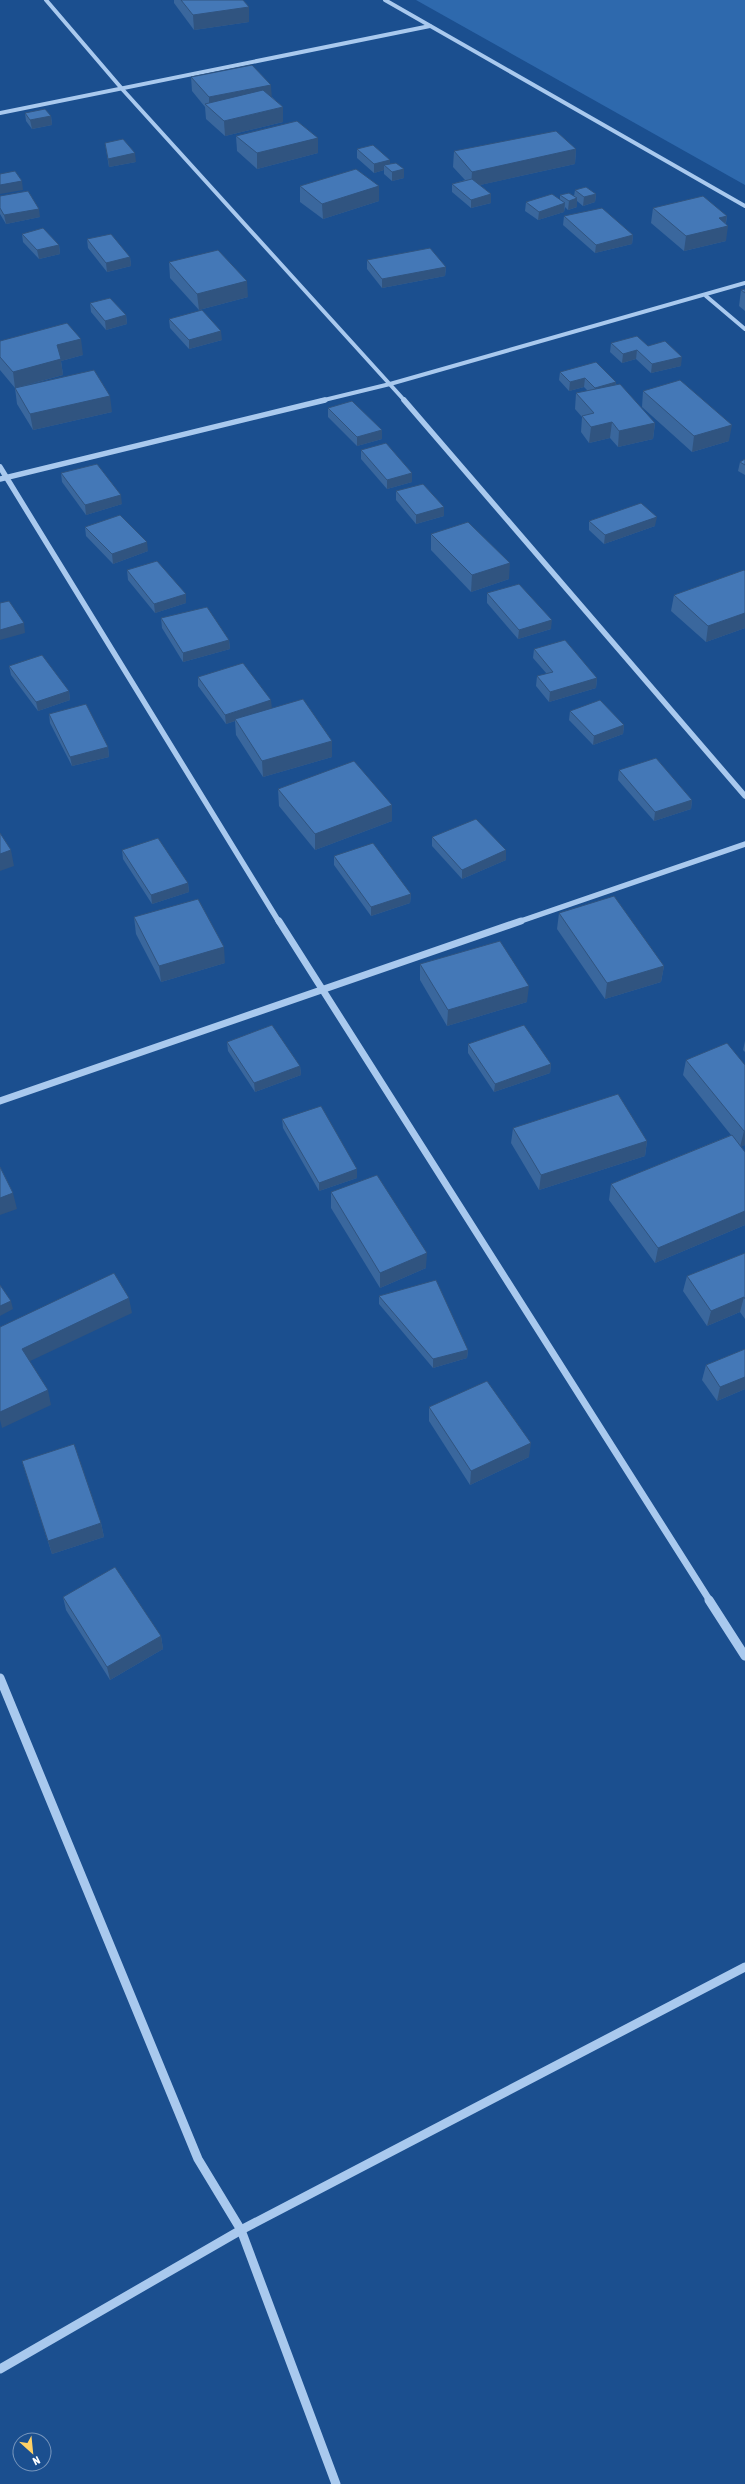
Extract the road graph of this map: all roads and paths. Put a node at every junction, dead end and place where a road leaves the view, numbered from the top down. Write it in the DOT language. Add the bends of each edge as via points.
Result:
graph roads {
  1 [pos="46,0"];
  2 [pos="385,0"];
  3 [pos="430,26"];
  4 [pos="123,90"];
  5 [pos="0,113"];
  6 [pos="745,206"];
  7 [pos="745,283"];
  8 [pos="706,296"];
  9 [pos="745,328"];
  10 [pos="390,384"];
  11 [pos="0,467"];
  12 [pos="3,478"];
  13 [pos="745,796"];
  14 [pos="745,844"];
  15 [pos="321,990"];
  16 [pos="0,1101"];
  17 [pos="745,1656"];
  18 [pos="0,1678"];
  19 [pos="745,1967"];
  20 [pos="241,2230"];
  21 [pos="0,2369"];
  22 [pos="336,2484"];
  1 -- 4 [label="street"];
  2 -- 3 [label="street"];
  3 -- 4 [label="street"];
  3 -- 6 [label="street"];
  4 -- 5 [label="street"];
  4 -- 10 [label="street"];
  7 -- 8 [label="street"];
  8 -- 9 [label="street"];
  8 -- 10 [label="street"];
  10 -- 12 [label="street"];
  10 -- 13 [label="street"];
  11 -- 12 [label="street"];
  12 -- 15 [label="street"];
  14 -- 15 [label="street"];
  15 -- 16 [label="street"];
  15 -- 17 [label="street"];
  18 -- 20 [label="street" via="198,2159"];
  19 -- 20 [label="street"];
  20 -- 21 [label="street"];
  20 -- 22 [label="street"];
}
